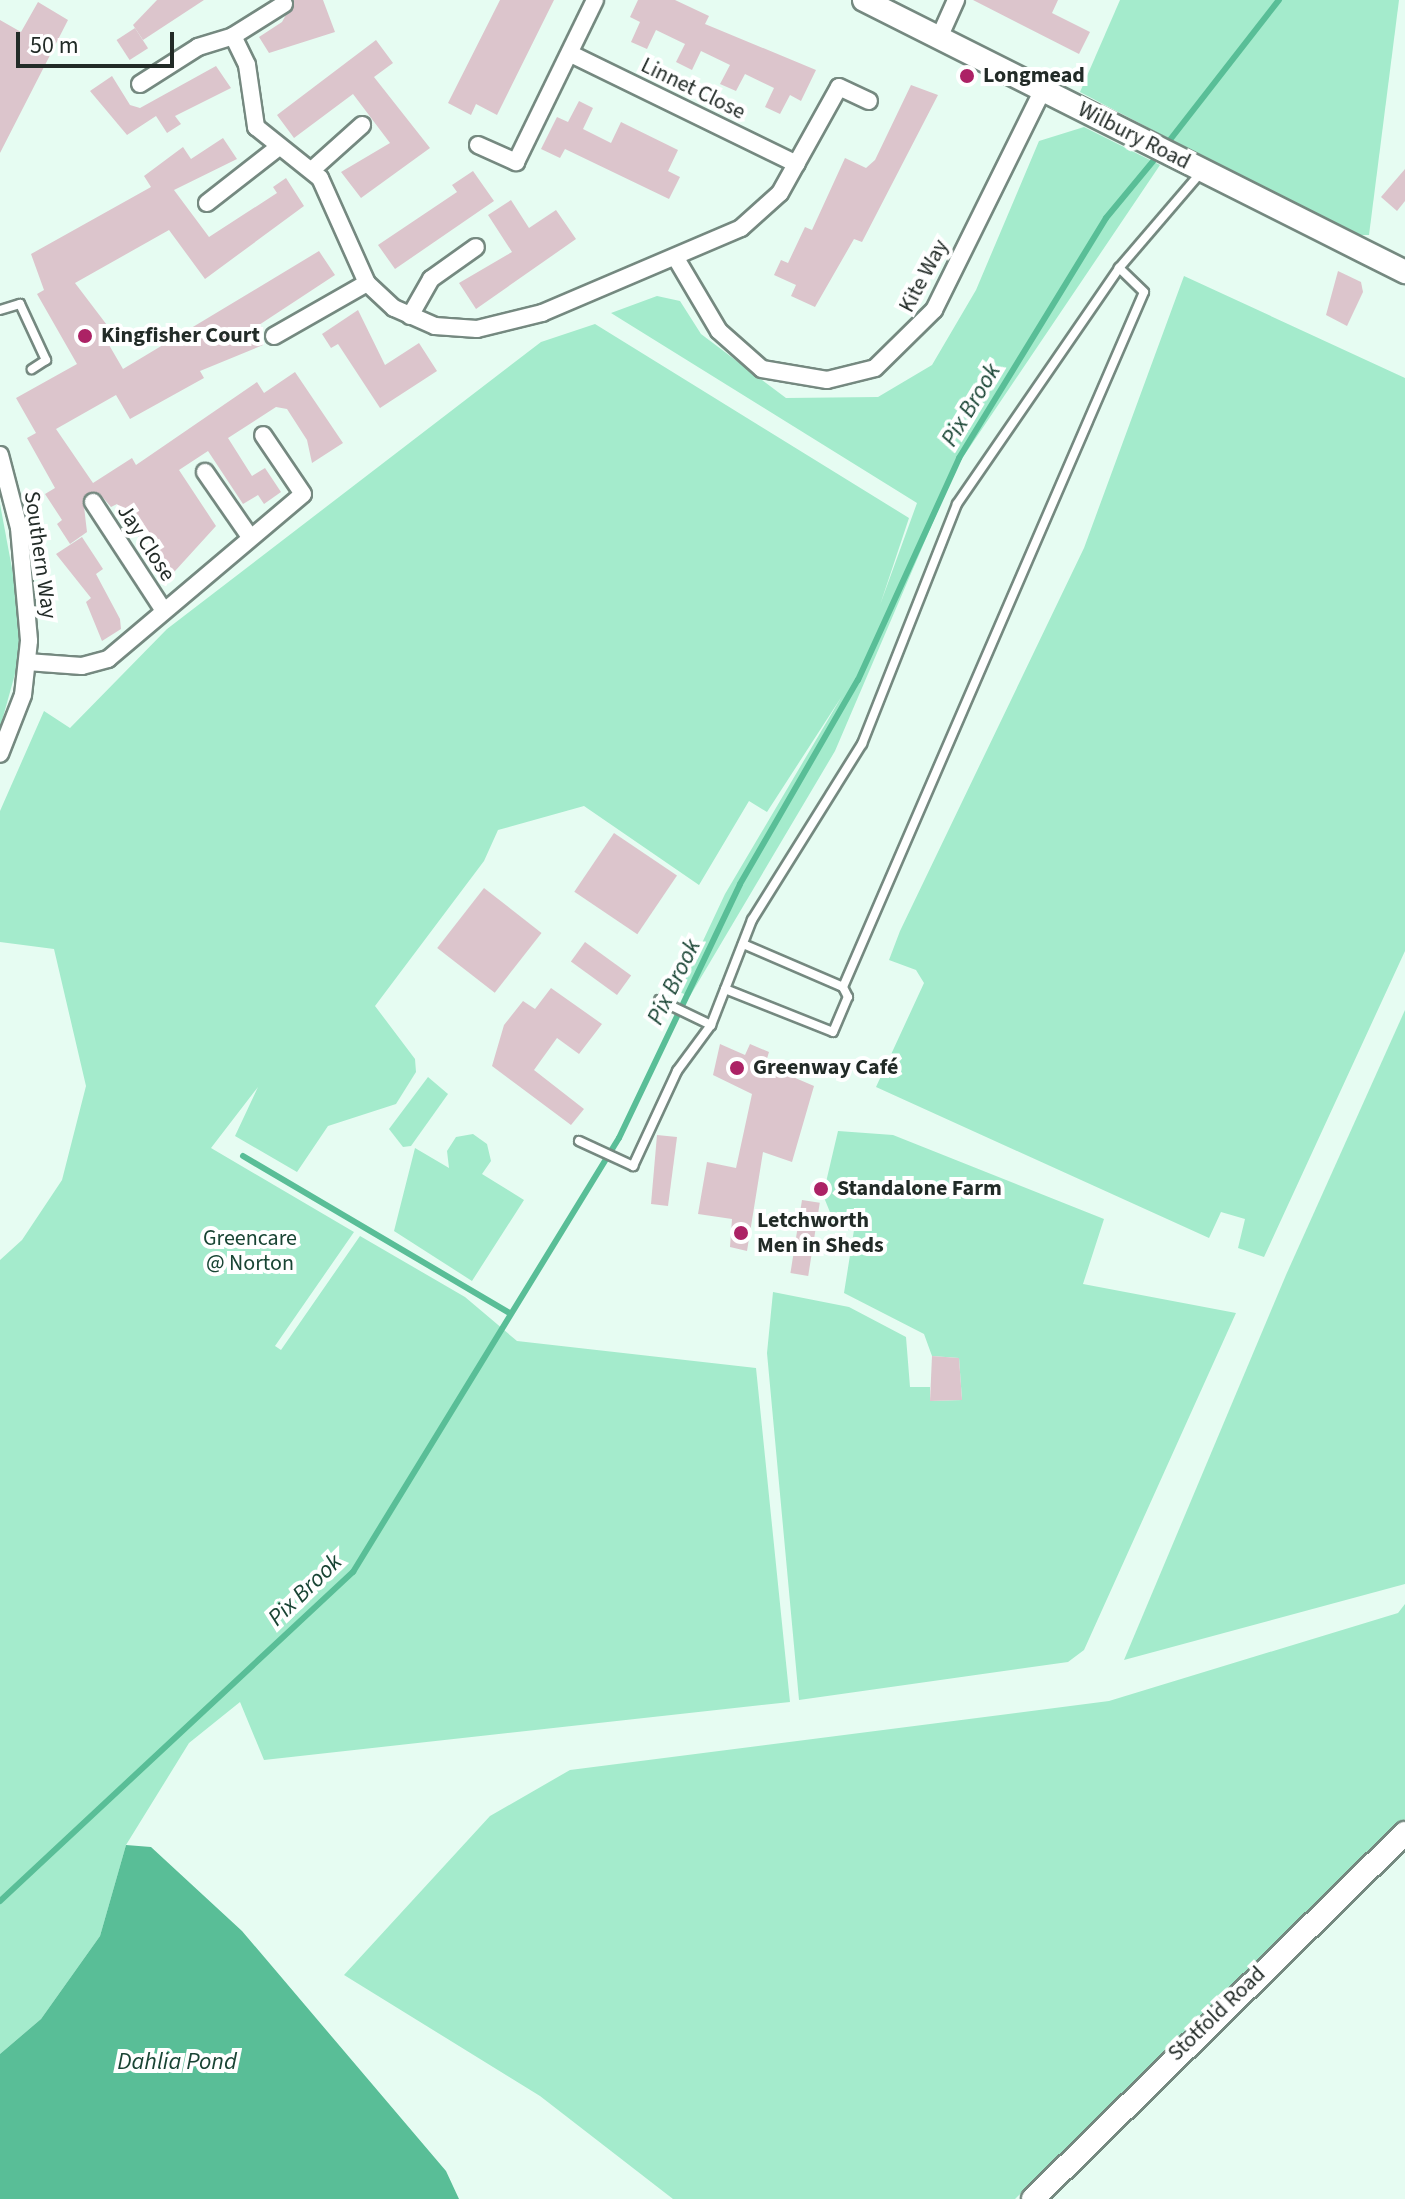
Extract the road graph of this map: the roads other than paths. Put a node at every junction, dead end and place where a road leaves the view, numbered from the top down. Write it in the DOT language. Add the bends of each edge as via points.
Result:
graph roads {
  1 [pos="595,0"];
  2 [pos="864,0"];
  3 [pos="956,0"];
  4 [pos="284,4"];
  5 [pos="233,36"];
  6 [pos="939,38"];
  7 [pos="571,54"];
  8 [pos="140,84"];
  9 [pos="1043,89"];
  10 [pos="869,101"];
  11 [pos="362,125"];
  12 [pos="478,145"];
  13 [pos="276,149"];
  14 [pos="797,164"];
  15 [pos="313,169"];
  16 [pos="1202,171"];
  17 [pos="207,203"];
  18 [pos="476,247"];
  19 [pos="677,260"];
  20 [pos="1119,268"];
  21 [pos="1405,272"];
  22 [pos="367,283"];
  23 [pos="0,310"];
  24 [pos="410,316"];
  25 [pos="274,336"];
  26 [pos="32,369"];
  27 [pos="263,435"];
  28 [pos="0,455"];
  29 [pos="205,472"];
  30 [pos="4,484"];
  31 [pos="93,502"];
  32 [pos="250,537"];
  33 [pos="162,608"];
  34 [pos="27,662"];
  35 [pos="0,754"];
  36 [pos="743,944"];
  37 [pos="843,987"];
  38 [pos="725,989"];
  39 [pos="659,1000"];
  40 [pos="711,1025"];
  41 [pos="579,1141"];
  42 [pos="1405,1833"];
  43 [pos="1033,2199"];
  1 -- 7 [label="street"];
  2 -- 6 [label="street, Wilbury Road"];
  3 -- 6 [label="street"];
  4 -- 5 [label="street"];
  5 -- 8 [label="street" via="198,47"];
  5 -- 13 [label="street" via="247,65 256,127"];
  6 -- 9 [label="street, Wilbury Road"];
  7 -- 12 [label="street" via="516,162"];
  7 -- 14 [label="street, Linnet Close"];
  9 -- 16 [label="street, Wilbury Road"];
  9 -- 19 [label="street, Kite Way" via="934,310 875,368 827,380 762,369 719,331"];
  10 -- 14 [label="street" via="839,87"];
  11 -- 15 [label="street"];
  13 -- 15 [label="street"];
  13 -- 17 [label="street"];
  14 -- 19 [label="street" via="755,219"];
  15 -- 22 [label="street"];
  16 -- 20 [label="lane"];
  16 -- 21 [label="street, Wilbury Road"];
  18 -- 24 [label="street" via="431,279"];
  19 -- 24 [label="street" via="491,328 458,329"];
  20 -- 36 [label="lane" via="957,504 862,744 752,920"];
  20 -- 37 [label="lane" via="1144,292"];
  22 -- 24 [label="street"];
  22 -- 25 [label="street"];
  23 -- 26 [label="lane" via="20,304 46,360"];
  27 -- 32 [label="street, Jay Close" via="303,494"];
  28 -- 30 [label="street, Southern Way"];
  29 -- 32 [label="street"];
  30 -- 34 [label="street, Southern Way" via="25,573"];
  31 -- 33 [label="street, Jay Close"];
  32 -- 33 [label="street, Jay Close"];
  33 -- 34 [label="street, Jay Close" via="108,659 82,666"];
  34 -- 35 [label="street, Southern Way"];
  36 -- 37 [label="lane"];
  36 -- 38 [label="lane"];
  37 -- 38 [label="lane" via="848,997 833,1032"];
  38 -- 40 [label="lane"];
  39 -- 40 [label="lane"];
  40 -- 41 [label="lane" via="677,1071 633,1166"];
  42 -- 43 [label="street, Stotfold Road"];
}
